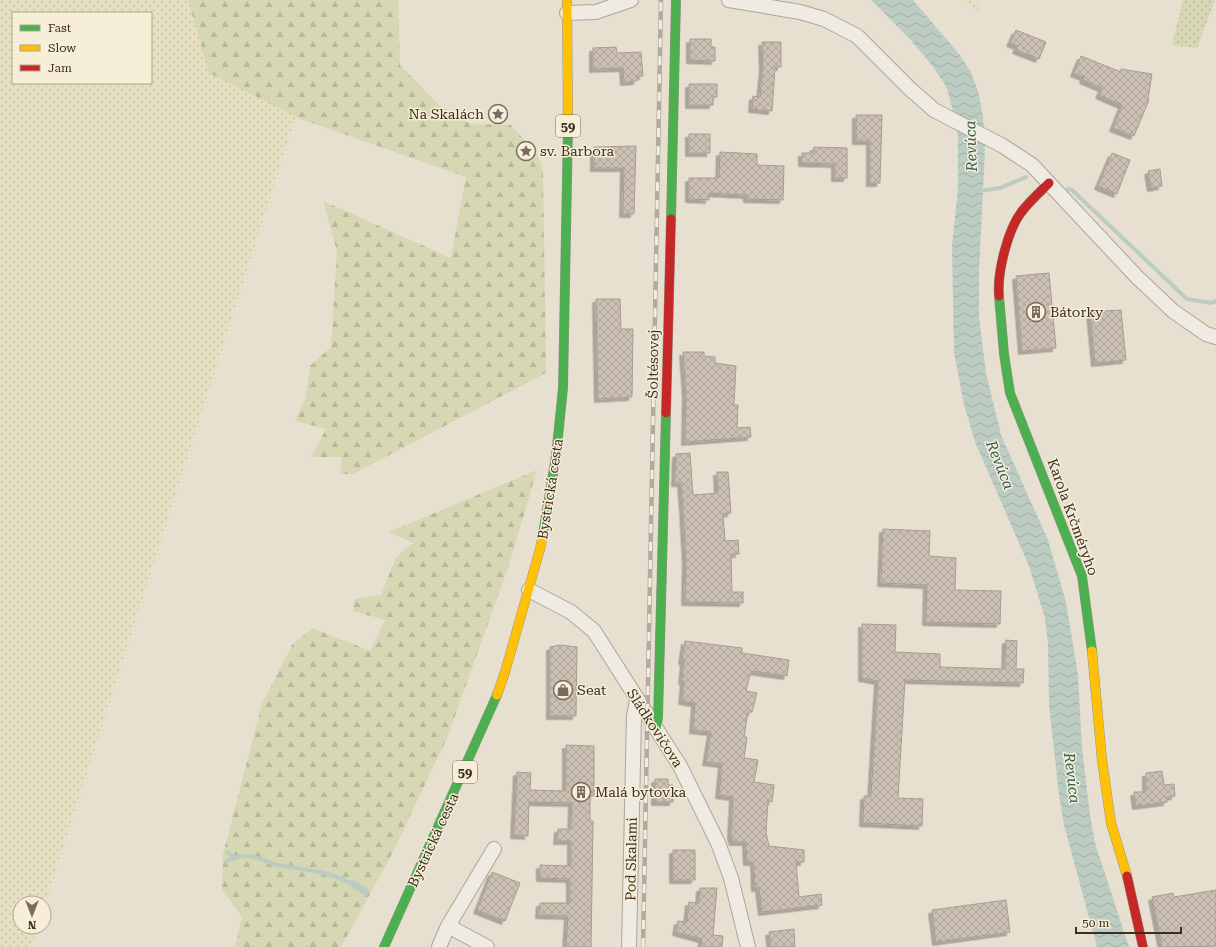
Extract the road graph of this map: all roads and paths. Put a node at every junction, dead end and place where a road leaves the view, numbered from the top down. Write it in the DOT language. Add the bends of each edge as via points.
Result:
graph roads {
  1 [pos="632,0"];
  2 [pos="676,0"];
  3 [pos="729,0"];
  4 [pos="567,7"];
  5 [pos="1049,183"];
  6 [pos="1216,337"];
  7 [pos="529,590"];
  8 [pos="637,700"];
  9 [pos="656,729"];
  10 [pos="494,849"];
  11 [pos="448,926"];
  12 [pos="384,947"];
  13 [pos="439,947"];
  14 [pos="486,947"];
  15 [pos="629,947"];
  16 [pos="748,947"];
  17 [pos="1143,947"];
  1 -- 4 [label="street" via="596,12"];
  2 -- 9 [label="street, Šoltésovej"];
  3 -- 5 [label="street" via="800,12 824,19 857,36 934,110 1003,146 1032,165"];
  4 -- 7 [label="street, Bystrická cesta / 59" via="568,145 563,388 548,504"];
  5 -- 6 [label="street" via="1136,276 1173,311 1206,334"];
  5 -- 17 [label="street, Karola Krčméryho" via="1022,212 1006,246 998,287 1004,354 1010,392 1082,576 1091,635 1102,760 1111,823 1127,875"];
  7 -- 8 [label="street, Sládkovičova" via="571,612 594,631"];
  7 -- 12 [label="street, Bystrická cesta / 59" via="505,672 489,715"];
  8 -- 9 [label="street, Sládkovičova"];
  8 -- 15 [label="street, Pod Skalami" via="634,716"];
  9 -- 16 [label="street, Sládkovičova" via="680,766 718,843 731,878"];
  10 -- 11 [label="street"];
  11 -- 13 [label="street"];
  11 -- 14 [label="street"];
}
